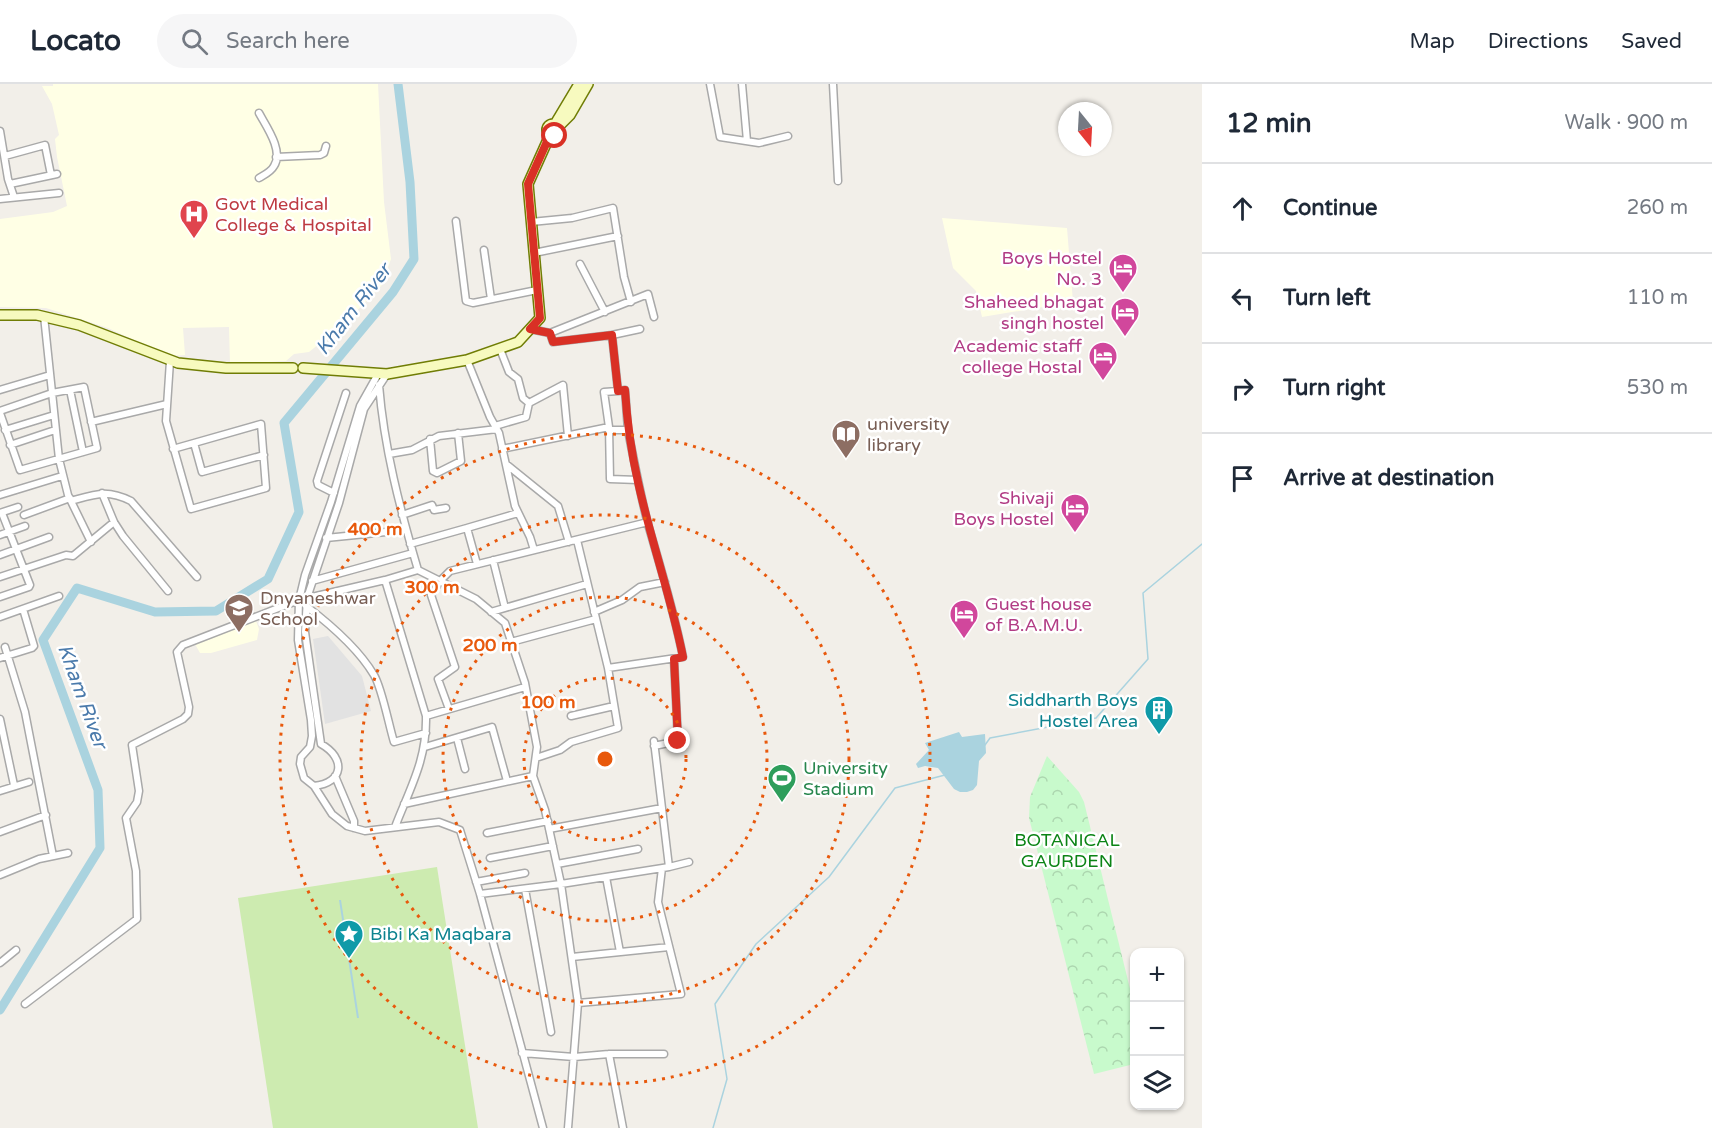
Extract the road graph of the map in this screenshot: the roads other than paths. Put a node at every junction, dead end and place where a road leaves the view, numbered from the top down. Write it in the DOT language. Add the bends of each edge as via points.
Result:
graph roads {
  1 [pos="579,84"];
  2 [pos="588,84"];
  3 [pos="710,84"];
  4 [pos="742,84"];
  5 [pos="833,84"];
  6 [pos="259,113"];
  7 [pos="557,125"];
  8 [pos="0,131"];
  9 [pos="788,136"];
  10 [pos="747,141"];
  11 [pos="326,146"];
  12 [pos="5,156"];
  13 [pos="276,157"];
  14 [pos="259,178"];
  15 [pos="838,181"];
  16 [pos="9,184"];
  17 [pos="59,193"];
  18 [pos="14,198"];
  19 [pos="0,199"];
  20 [pos="456,221"];
  21 [pos="531,222"];
  22 [pos="618,236"];
  23 [pos="484,250"];
  24 [pos="534,253"];
  25 [pos="580,264"];
  26 [pos="537,290"];
  27 [pos="491,299"];
  28 [pos="631,302"];
  29 [pos="605,312"];
  30 [pos="0,315"];
  31 [pos="44,316"];
  32 [pos="654,316"];
  33 [pos="530,329"];
  34 [pos="640,329"];
  35 [pos="550,333"];
  36 [pos="612,335"];
  37 [pos="500,348"];
  38 [pos="467,360"];
  39 [pos="170,361"];
  40 [pos="293,368"];
  41 [pos="308,368"];
  42 [pos="382,374"];
  43 [pos="50,375"];
  44 [pos="379,385"];
  45 [pos="0,390"];
  46 [pos="70,390"];
  47 [pos="618,391"];
  48 [pos="52,393"];
  49 [pos="346,393"];
  50 [pos="529,403"];
  51 [pos="167,404"];
  52 [pos="0,412"];
  53 [pos="54,415"];
  54 [pos="91,423"];
  55 [pos="496,427"];
  56 [pos="609,428"];
  57 [pos="5,430"];
  58 [pos="55,430"];
  59 [pos="628,430"];
  60 [pos="458,434"];
  61 [pos="568,436"];
  62 [pos="430,439"];
  63 [pos="194,443"];
  64 [pos="10,445"];
  65 [pos="173,449"];
  66 [pos="502,449"];
  67 [pos="83,452"];
  68 [pos="389,454"];
  69 [pos="264,455"];
  70 [pos="59,459"];
  71 [pos="505,463"];
  72 [pos="62,476"];
  73 [pos="638,480"];
  74 [pos="102,493"];
  75 [pos="334,493"];
  76 [pos="0,495"];
  77 [pos="70,499"];
  78 [pos="18,507"];
  79 [pos="446,508"];
  80 [pos="1,513"];
  81 [pos="518,513"];
  82 [pos="24,515"];
  83 [pos="402,515"];
  84 [pos="114,522"];
  85 [pos="648,522"];
  86 [pos="25,526"];
  87 [pos="467,528"];
  88 [pos="406,530"];
  89 [pos="9,532"];
  90 [pos="0,535"];
  91 [pos="49,537"];
  92 [pos="326,538"];
  93 [pos="577,540"];
  94 [pos="91,542"];
  95 [pos="569,542"];
  96 [pos="410,544"];
  97 [pos="15,549"];
  98 [pos="534,550"];
  99 [pos="413,553"];
  100 [pos="0,555"];
  101 [pos="493,560"];
  102 [pos="477,564"];
  103 [pos="23,569"];
  104 [pos="418,570"];
  105 [pos="0,577"];
  106 [pos="197,578"];
  107 [pos="386,580"];
  108 [pos="312,581"];
  109 [pos="440,581"];
  110 [pos="665,582"];
  111 [pos="587,584"];
  112 [pos="168,591"];
  113 [pos="59,596"];
  114 [pos="0,597"];
  115 [pos="299,600"];
  116 [pos="307,602"];
  117 [pos="505,608"];
  118 [pos="23,609"];
  119 [pos="491,612"];
  120 [pos="595,615"];
  121 [pos="0,617"];
  122 [pos="511,642"];
  123 [pos="5,647"];
  124 [pos="8,656"];
  125 [pos="0,658"];
  126 [pos="674,659"];
  127 [pos="608,668"];
  128 [pos="525,687"];
  129 [pos="614,706"];
  130 [pos="449,710"];
  131 [pos="426,716"];
  132 [pos="570,716"];
  133 [pos="0,719"];
  134 [pos="426,733"];
  135 [pos="457,738"];
  136 [pos="321,744"];
  137 [pos="310,747"];
  138 [pos="425,747"];
  139 [pos="4,752"];
  140 [pos="536,758"];
  141 [pos="465,769"];
  142 [pos="335,776"];
  143 [pos="533,776"];
  144 [pos="29,782"];
  145 [pos="507,782"];
  146 [pos="14,785"];
  147 [pos="314,786"];
  148 [pos="0,791"];
  149 [pos="404,804"];
  150 [pos="662,808"];
  151 [pos="46,815"];
  152 [pos="548,821"];
  153 [pos="395,827"];
  154 [pos="354,828"];
  155 [pos="549,829"];
  156 [pos="0,832"];
  157 [pos="487,832"];
  158 [pos="553,846"];
  159 [pos="638,849"];
  160 [pos="68,853"];
  161 [pos="53,856"];
  162 [pos="490,858"];
  163 [pos="689,862"];
  164 [pos="557,864"];
  165 [pos="666,868"];
  166 [pos="525,873"];
  167 [pos="0,875"];
  168 [pos="606,877"];
  169 [pos="476,882"];
  170 [pos="561,884"];
  171 [pos="525,889"];
  172 [pos="480,894"];
  173 [pos="669,947"];
  174 [pos="16,950"];
  175 [pos="620,952"];
  176 [pos="572,957"];
  177 [pos="0,963"];
  178 [pos="579,1003"];
  179 [pos="25,1004"];
  180 [pos="551,1032"];
  181 [pos="522,1053"];
  182 [pos="609,1054"];
  183 [pos="664,1054"];
  184 [pos="574,1057"];
  185 [pos="543,1128"];
  186 [pos="568,1128"];
  187 [pos="623,1128"];
  1 -- 7 [label="street"];
  2 -- 7 [label="street" via="570,115"];
  3 -- 10 [label="street" via="720,137"];
  4 -- 10 [label="street"];
  5 -- 15 [label="street"];
  6 -- 13 [label="street" via="273,140"];
  7 -- 21 [label="street" via="560,131 550,135 528,184"];
  8 -- 12 [label="street"];
  9 -- 10 [label="street" via="759,143"];
  11 -- 13 [label="street" via="320,155"];
  12 -- 16 [label="street"];
  12 -- 16 [label="street" via="45,145 54,174"];
  13 -- 14 [label="street" via="273,169"];
  16 -- 18 [label="street"];
  17 -- 18 [label="street"];
  18 -- 19 [label="street"];
  20 -- 27 [label="street" via="465,299 470,303"];
  21 -- 22 [label="street" via="613,208"];
  21 -- 24 [label="street"];
  22 -- 24 [label="street"];
  22 -- 28 [label="street"];
  23 -- 27 [label="street"];
  24 -- 26 [label="street"];
  25 -- 29 [label="street"];
  26 -- 27 [label="street"];
  26 -- 33 [label="street" via="540,318"];
  28 -- 29 [label="street"];
  28 -- 32 [label="street" via="648,294"];
  29 -- 35 [label="street"];
  30 -- 31 [label="street"];
  31 -- 39 [label="street" via="79,325"];
  31 -- 43 [label="street"];
  33 -- 35 [label="street"];
  33 -- 37 [label="street" via="518,342"];
  34 -- 36 [label="street"];
  35 -- 36 [label="street" via="553,342"];
  36 -- 47 [label="street"];
  37 -- 38 [label="street"];
  37 -- 50 [label="street" via="508,372 518,379 523,398"];
  38 -- 42 [label="street"];
  38 -- 55 [label="street"];
  39 -- 40 [label="street" via="226,368"];
  39 -- 51 [label="street"];
  41 -- 42 [label="street"];
  42 -- 44 [label="street"];
  42 -- 75 [label="street" via="360,406"];
  43 -- 45 [label="street"];
  43 -- 48 [label="street"];
  44 -- 68 [label="street"];
  44 -- 92 [label="street" via="364,409"];
  46 -- 48 [label="street"];
  46 -- 54 [label="street" via="84,387"];
  46 -- 67 [label="street"];
  47 -- 56 [label="street" via="604,392"];
  47 -- 59 [label="street" via="625,390"];
  48 -- 52 [label="street"];
  48 -- 53 [label="street"];
  49 -- 75 [label="street" via="317,481"];
  50 -- 55 [label="street" via="526,417"];
  50 -- 61 [label="street" via="563,386"];
  51 -- 54 [label="street"];
  51 -- 65 [label="street" via="166,421"];
  52 -- 57 [label="street"];
  53 -- 57 [label="street"];
  53 -- 58 [label="street"];
  54 -- 67 [label="street" via="97,448"];
  55 -- 60 [label="street"];
  55 -- 66 [label="street"];
  56 -- 59 [label="street"];
  56 -- 61 [label="street"];
  56 -- 73 [label="street" via="610,479"];
  57 -- 64 [label="street"];
  58 -- 64 [label="street"];
  58 -- 70 [label="street"];
  59 -- 73 [label="street"];
  60 -- 62 [label="street"];
  60 -- 62 [label="street" via="461,462 437,473"];
  61 -- 66 [label="street"];
  62 -- 68 [label="street" via="412,450"];
  63 -- 65 [label="street"];
  63 -- 69 [label="street" via="202,472"];
  63 -- 69 [label="street" via="261,424"];
  64 -- 70 [label="street" via="20,470"];
  65 -- 69 [label="street" via="191,509 266,488"];
  66 -- 71 [label="street"];
  67 -- 70 [label="street"];
  68 -- 83 [label="street"];
  70 -- 72 [label="street"];
  71 -- 81 [label="street"];
  71 -- 95 [label="street" via="558,506"];
  72 -- 76 [label="street"];
  72 -- 77 [label="street"];
  73 -- 85 [label="street"];
  74 -- 77 [label="street"];
  74 -- 84 [label="street"];
  74 -- 106 [label="street" via="131,501"];
  75 -- 115 [label="street" via="304,575"];
  77 -- 82 [label="street"];
  77 -- 94 [label="street"];
  78 -- 80 [label="street"];
  79 -- 83 [label="street" via="434,510 432,505"];
  80 -- 89 [label="street"];
  81 -- 87 [label="street"];
  81 -- 98 [label="street"];
  83 -- 88 [label="street"];
  84 -- 94 [label="street"];
  84 -- 112 [label="street"];
  85 -- 93 [label="street"];
  85 -- 110 [label="street"];
  86 -- 89 [label="street"];
  87 -- 96 [label="street"];
  87 -- 102 [label="street"];
  88 -- 92 [label="street"];
  88 -- 96 [label="street"];
  89 -- 90 [label="street"];
  89 -- 97 [label="street"];
  91 -- 97 [label="street"];
  92 -- 108 [label="street"];
  93 -- 95 [label="street"];
  93 -- 111 [label="street"];
  94 -- 103 [label="street" via="73,556"];
  95 -- 98 [label="street"];
  96 -- 99 [label="street"];
  97 -- 100 [label="street"];
  97 -- 103 [label="street"];
  98 -- 101 [label="street"];
  99 -- 104 [label="street"];
  99 -- 108 [label="street"];
  101 -- 102 [label="street"];
  101 -- 117 [label="street"];
  102 -- 109 [label="street" via="450,571"];
  103 -- 105 [label="street"];
  103 -- 114 [label="street" via="29,587"];
  104 -- 107 [label="street"];
  104 -- 109 [label="street"];
  107 -- 116 [label="street"];
  107 -- 131 [label="street"];
  108 -- 116 [label="street"];
  109 -- 119 [label="street" via="476,599"];
  109 -- 130 [label="street" via="431,595 455,667 438,679"];
  110 -- 120 [label="street" via="640,587"];
  110 -- 126 [label="street" via="683,657"];
  111 -- 117 [label="street"];
  111 -- 120 [label="street"];
  113 -- 118 [label="street"];
  115 -- 116 [label="street"];
  115 -- 137 [label="street" via="298,640 311,720"];
  115 -- 179 [label="street" via="183,645 177,652 188,714 132,745 139,791 126,818 136,871 138,919"];
  116 -- 134 [label="street" via="375,676 394,742"];
  116 -- 136 [label="street" via="305,632"];
  117 -- 119 [label="street"];
  118 -- 121 [label="street"];
  118 -- 124 [label="street" via="34,646"];
  119 -- 122 [label="street" via="505,623"];
  120 -- 122 [label="street"];
  120 -- 127 [label="street"];
  122 -- 128 [label="street"];
  123 -- 124 [label="street"];
  124 -- 125 [label="street"];
  124 -- 151 [label="street" via="25,712"];
  126 -- 127 [label="street"];
  126 -- 150 [label="street" via="678,741 654,743"];
  127 -- 129 [label="street"];
  128 -- 130 [label="street"];
  128 -- 140 [label="street"];
  129 -- 132 [label="street"];
  129 -- 140 [label="street" via="618,728 570,742"];
  130 -- 131 [label="street"];
  131 -- 134 [label="street"];
  133 -- 139 [label="street"];
  134 -- 138 [label="street"];
  135 -- 138 [label="street"];
  135 -- 141 [label="street"];
  135 -- 145 [label="street" via="492,728"];
  136 -- 137 [label="street"];
  136 -- 142 [label="street" via="337,758"];
  137 -- 147 [label="street" via="300,764 304,778"];
  138 -- 149 [label="street"];
  139 -- 146 [label="street"];
  140 -- 143 [label="street"];
  142 -- 147 [label="street" via="327,784"];
  142 -- 154 [label="street"];
  143 -- 145 [label="street"];
  143 -- 152 [label="street"];
  144 -- 146 [label="street"];
  145 -- 149 [label="street"];
  146 -- 148 [label="street"];
  147 -- 154 [label="street" via="332,814"];
  149 -- 153 [label="street"];
  150 -- 155 [label="street"];
  150 -- 165 [label="street"];
  151 -- 156 [label="street"];
  151 -- 161 [label="street"];
  152 -- 155 [label="street"];
  152 -- 157 [label="street"];
  153 -- 154 [label="street" via="365,831"];
  153 -- 169 [label="street" via="439,822 460,830"];
  155 -- 158 [label="street"];
  158 -- 162 [label="street"];
  158 -- 164 [label="street"];
  159 -- 164 [label="street"];
  160 -- 161 [label="street"];
  161 -- 167 [label="street"];
  163 -- 165 [label="street"];
  164 -- 170 [label="street"];
  165 -- 168 [label="street"];
  165 -- 173 [label="street" via="658,902"];
  166 -- 169 [label="street"];
  168 -- 170 [label="street"];
  168 -- 175 [label="street"];
  169 -- 172 [label="street"];
  170 -- 171 [label="street"];
  170 -- 176 [label="street"];
  171 -- 172 [label="street"];
  171 -- 180 [label="street"];
  172 -- 181 [label="street"];
  173 -- 175 [label="street"];
  173 -- 178 [label="street" via="681,994"];
  174 -- 177 [label="street"];
  175 -- 176 [label="street"];
  176 -- 178 [label="street"];
  178 -- 184 [label="street"];
  181 -- 184 [label="street"];
  181 -- 185 [label="street"];
  182 -- 183 [label="street"];
  182 -- 184 [label="street"];
  182 -- 187 [label="street"];
  184 -- 186 [label="street"];
}
